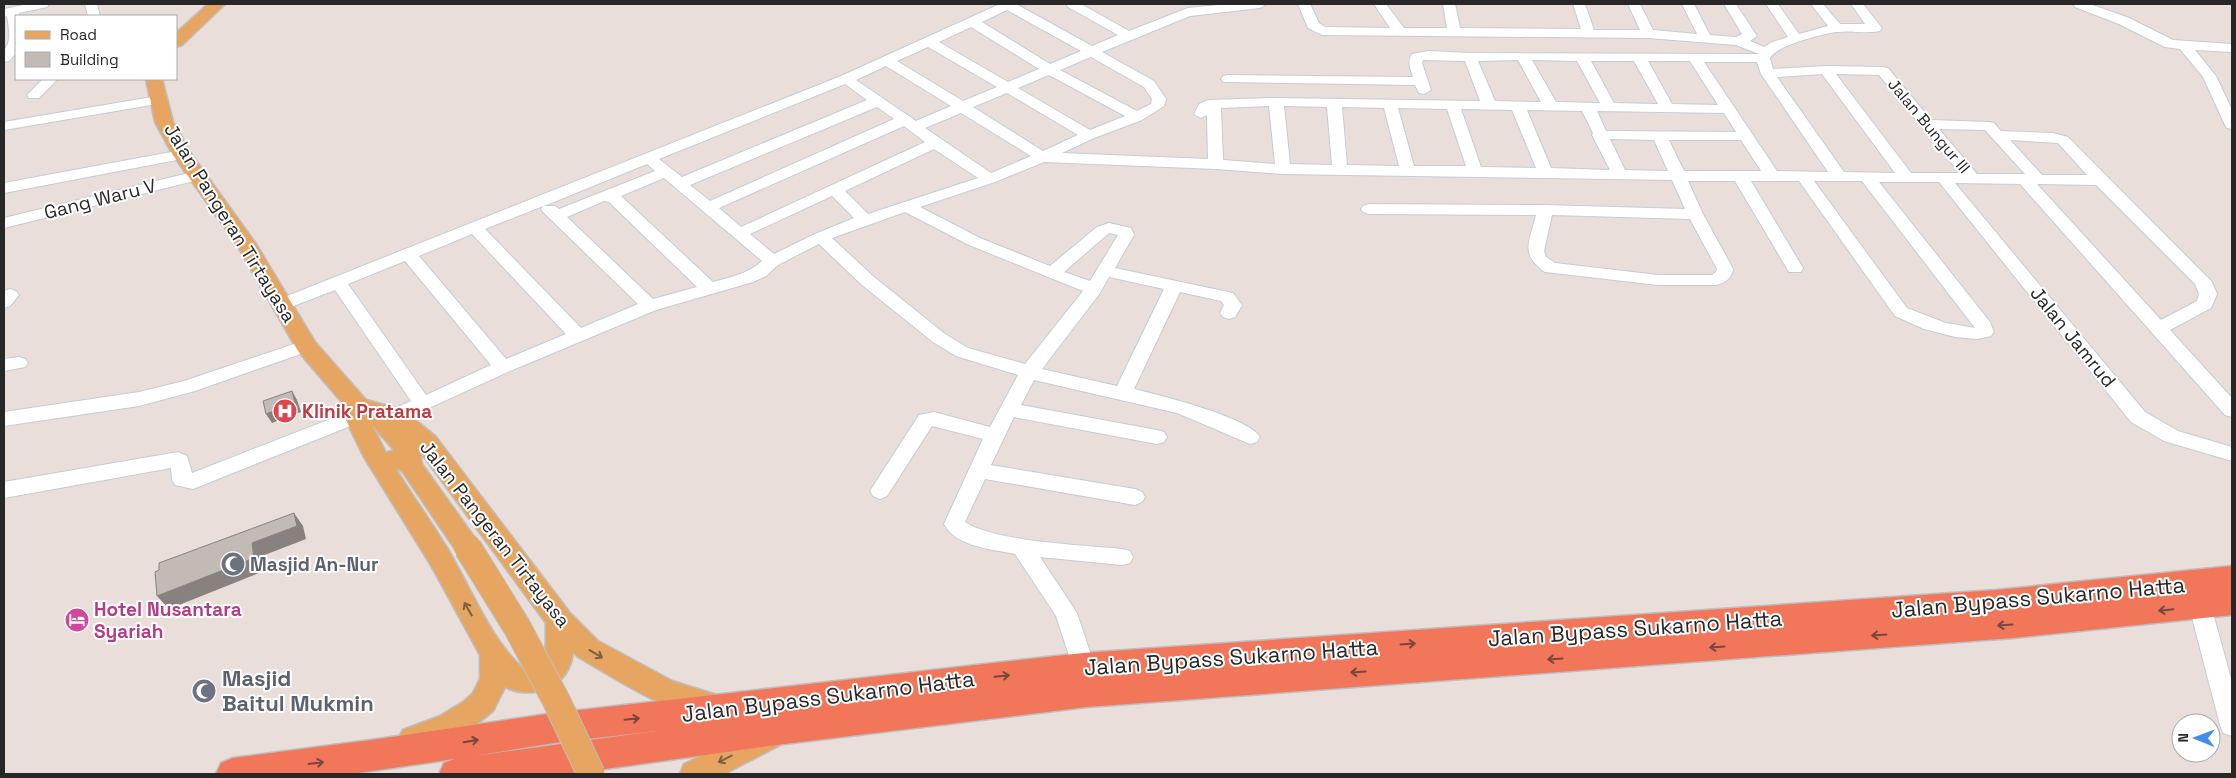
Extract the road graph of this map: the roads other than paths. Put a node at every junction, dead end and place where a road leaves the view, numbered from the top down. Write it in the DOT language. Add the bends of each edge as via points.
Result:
graph roads {
  1 [pos="38,4"];
  2 [pos="217,4"];
  3 [pos="1009,4"];
  4 [pos="1072,4"];
  5 [pos="1260,4"];
  6 [pos="1304,4"];
  7 [pos="1380,4"];
  8 [pos="1448,4"];
  9 [pos="1579,4"];
  10 [pos="1634,4"];
  11 [pos="1688,4"];
  12 [pos="1730,4"];
  13 [pos="1772,4"];
  14 [pos="1817,4"];
  15 [pos="1857,4"];
  16 [pos="2079,4"];
  17 [pos="8,12"];
  18 [pos="973,22"];
  19 [pos="1314,25"];
  20 [pos="1836,28"];
  21 [pos="1400,32"];
  22 [pos="1454,32"];
  23 [pos="1470,32"];
  24 [pos="1556,32"];
  25 [pos="1588,32"];
  26 [pos="1648,34"];
  27 [pos="1129,36"];
  28 [pos="10,37"];
  29 [pos="1705,37"];
  30 [pos="1796,38"];
  31 [pos="1744,39"];
  32 [pos="178,40"];
  33 [pos="928,41"];
  34 [pos="1778,43"];
  35 [pos="2185,46"];
  36 [pos="2232,48"];
  37 [pos="1090,52"];
  38 [pos="1764,55"];
  39 [pos="1522,56"];
  40 [pos="1475,57"];
  41 [pos="1577,57"];
  42 [pos="1639,57"];
  43 [pos="4,58"];
  44 [pos="1694,58"];
  45 [pos="888,60"];
  46 [pos="1050,69"];
  47 [pos="1826,70"];
  48 [pos="1768,74"];
  49 [pos="846,79"];
  50 [pos="1228,79"];
  51 [pos="50,80"];
  52 [pos="154,80"];
  53 [pos="1420,81"];
  54 [pos="1006,87"];
  55 [pos="34,95"];
  56 [pos="158,100"];
  57 [pos="878,101"];
  58 [pos="1276,102"];
  59 [pos="1334,103"];
  60 [pos="1214,104"];
  61 [pos="1427,104"];
  62 [pos="1452,104"];
  63 [pos="1390,105"];
  64 [pos="1489,105"];
  65 [pos="1518,106"];
  66 [pos="961,107"];
  67 [pos="1551,107"];
  68 [pos="1588,108"];
  69 [pos="1610,108"];
  70 [pos="1668,109"];
  71 [pos="1727,109"];
  72 [pos="1201,114"];
  73 [pos="1137,117"];
  74 [pos="910,123"];
  75 [pos="1928,124"];
  76 [pos="2232,125"];
  77 [pos="4,126"];
  78 [pos="1089,135"];
  79 [pos="1599,135"];
  80 [pos="1998,135"];
  81 [pos="1660,136"];
  82 [pos="1744,136"];
  83 [pos="935,143"];
  84 [pos="182,156"];
  85 [pos="1042,157"];
  86 [pos="649,158"];
  87 [pos="1216,164"];
  88 [pos="1283,170"];
  89 [pos="1340,170"];
  90 [pos="1408,171"];
  91 [pos="1475,171"];
  92 [pos="665,172"];
  93 [pos="1546,174"];
  94 [pos="1620,175"];
  95 [pos="197,176"];
  96 [pos="1678,176"];
  97 [pos="1772,176"];
  98 [pos="1803,176"];
  99 [pos="1838,176"];
  100 [pos="1867,176"];
  101 [pos="1741,177"];
  102 [pos="1906,177"];
  103 [pos="1943,178"];
  104 [pos="1972,178"];
  105 [pos="990,179"];
  106 [pos="2031,179"];
  107 [pos="2100,180"];
  108 [pos="679,184"];
  109 [pos="4,188"];
  110 [pos="835,190"];
  111 [pos="606,196"];
  112 [pos="541,202"];
  113 [pos="906,206"];
  114 [pos="707,208"];
  115 [pos="1369,209"];
  116 [pos="1545,210"];
  117 [pos="1695,214"];
  118 [pos="557,216"];
  119 [pos="865,220"];
  120 [pos="4,223"];
  121 [pos="474,227"];
  122 [pos="738,234"];
  123 [pos="822,237"];
  124 [pos="408,254"];
  125 [pos="772,261"];
  126 [pos="1795,268"];
  127 [pos="1105,271"];
  128 [pos="1052,273"];
  129 [pos="338,282"];
  130 [pos="1174,286"];
  131 [pos="1094,289"];
  132 [pos="711,290"];
  133 [pos="283,304"];
  134 [pos="650,306"];
  135 [pos="1229,313"];
  136 [pos="2160,328"];
  137 [pos="578,336"];
  138 [pos="306,346"];
  139 [pos="503,367"];
  140 [pos="1029,372"];
  141 [pos="1123,393"];
  142 [pos="422,402"];
  143 [pos="359,410"];
  144 [pos="1010,410"];
  145 [pos="2232,410"];
  146 [pos="4,419"];
  147 [pos="389,419"];
  148 [pos="995,435"];
  149 [pos="1250,437"];
  150 [pos="1157,438"];
  151 [pos="2232,454"];
  152 [pos="410,465"];
  153 [pos="980,471"];
  154 [pos="4,490"];
  155 [pos="880,491"];
  156 [pos="1135,497"];
  157 [pos="1022,547"];
  158 [pos="1122,557"];
  159 [pos="2232,578"];
  160 [pos="2232,602"];
  161 [pos="2200,606"];
  162 [pos="560,621"];
  163 [pos="1678,638"];
  164 [pos="1620,641"];
  165 [pos="493,651"];
  166 [pos="1083,667"];
  167 [pos="739,707"];
  168 [pos="2232,725"];
  169 [pos="784,729"];
  170 [pos="371,756"];
  171 [pos="233,774"];
  172 [pos="456,774"];
  173 [pos="591,774"];
  174 [pos="696,774"];
  1 -- 17 [label="street"];
  2 -- 32 [label="main road"];
  3 -- 18 [label="street"];
  3 -- 37 [label="street"];
  4 -- 27 [label="street"];
  5 -- 27 [label="street" via="1188,12"];
  6 -- 19 [label="street"];
  7 -- 21 [label="street"];
  8 -- 22 [label="street"];
  9 -- 25 [label="street"];
  10 -- 26 [label="street"];
  11 -- 29 [label="street"];
  12 -- 31 [label="street"];
  13 -- 30 [label="street"];
  14 -- 20 [label="street"];
  15 -- 20 [label="street" via="1875,28"];
  16 -- 35 [label="street" via="2124,21 2160,40"];
  17 -- 28 [label="street"];
  18 -- 33 [label="street"];
  18 -- 46 [label="street"];
  19 -- 21 [label="street" via="1322,31 1331,32"];
  20 -- 30 [label="street"];
  21 -- 22 [label="street"];
  22 -- 23 [label="street"];
  23 -- 24 [label="street"];
  23 -- 40 [label="street"];
  24 -- 25 [label="street"];
  24 -- 41 [label="street"];
  25 -- 26 [label="street"];
  26 -- 29 [label="street"];
  27 -- 37 [label="street"];
  28 -- 43 [label="street" via="15,46"];
  29 -- 31 [label="street"];
  30 -- 34 [label="street"];
  31 -- 34 [label="street"];
  31 -- 38 [label="street"];
  33 -- 45 [label="street"];
  33 -- 54 [label="street"];
  34 -- 38 [label="street"];
  35 -- 36 [label="street"];
  35 -- 76 [label="street" via="2209,76"];
  37 -- 46 [label="street"];
  37 -- 73 [label="street" via="1149,84 1159,99 1157,106"];
  38 -- 44 [label="street"];
  38 -- 48 [label="street"];
  39 -- 40 [label="street"];
  39 -- 41 [label="street"];
  39 -- 67 [label="street"];
  40 -- 53 [label="street" via="1417,57 1415,63"];
  40 -- 64 [label="street"];
  41 -- 42 [label="street"];
  41 -- 69 [label="street"];
  42 -- 44 [label="street"];
  42 -- 70 [label="street"];
  44 -- 71 [label="street"];
  45 -- 49 [label="street"];
  45 -- 66 [label="street"];
  46 -- 54 [label="street"];
  46 -- 73 [label="street"];
  47 -- 48 [label="street, Jalan Bungur III"];
  47 -- 75 [label="street, Jalan Bungur III" via="1883,71"];
  47 -- 102 [label="street"];
  48 -- 99 [label="street"];
  49 -- 57 [label="street"];
  49 -- 86 [label="street"];
  50 -- 53 [label="street"];
  51 -- 55 [label="street"];
  52 -- 56 [label="main road, Jalan Pangeran Tirtayasa"];
  53 -- 61 [label="street"];
  54 -- 66 [label="street"];
  54 -- 78 [label="street"];
  56 -- 77 [label="street"];
  56 -- 84 [label="main road, Jalan Pangeran Tirtayasa" via="164,122"];
  57 -- 74 [label="street"];
  57 -- 108 [label="street"];
  58 -- 59 [label="street"];
  58 -- 60 [label="street"];
  58 -- 88 [label="street"];
  59 -- 63 [label="street"];
  59 -- 89 [label="street"];
  60 -- 72 [label="street" via="1204,107"];
  60 -- 87 [label="street"];
  61 -- 62 [label="street"];
  61 -- 63 [label="street"];
  62 -- 64 [label="street"];
  62 -- 91 [label="street"];
  63 -- 90 [label="street"];
  64 -- 65 [label="street"];
  65 -- 67 [label="street"];
  65 -- 93 [label="street"];
  66 -- 74 [label="street"];
  66 -- 85 [label="street"];
  67 -- 68 [label="street"];
  68 -- 69 [label="street"];
  68 -- 79 [label="street"];
  69 -- 70 [label="street"];
  70 -- 71 [label="street"];
  71 -- 82 [label="street"];
  73 -- 78 [label="street"];
  74 -- 83 [label="street"];
  74 -- 114 [label="street"];
  75 -- 80 [label="street" via="1983,124"];
  75 -- 104 [label="street, Jalan Bungur III"];
  78 -- 85 [label="street"];
  79 -- 81 [label="street"];
  79 -- 94 [label="street"];
  80 -- 106 [label="street"];
  80 -- 107 [label="street" via="2059,138"];
  81 -- 82 [label="street"];
  81 -- 96 [label="street"];
  82 -- 97 [label="street"];
  83 -- 105 [label="street"];
  83 -- 110 [label="street"];
  84 -- 95 [label="main road, Jalan Pangeran Tirtayasa"];
  84 -- 109 [label="street"];
  85 -- 87 [label="street"];
  85 -- 105 [label="street"];
  86 -- 92 [label="street"];
  86 -- 112 [label="street"];
  87 -- 88 [label="street"];
  88 -- 89 [label="street"];
  89 -- 90 [label="street"];
  90 -- 91 [label="street"];
  91 -- 93 [label="street"];
  92 -- 108 [label="street"];
  92 -- 111 [label="street"];
  93 -- 94 [label="street"];
  94 -- 96 [label="street"];
  95 -- 120 [label="street, Gang Waru V"];
  95 -- 133 [label="main road, Jalan Pangeran Tirtayasa" via="246,244"];
  96 -- 101 [label="street"];
  96 -- 117 [label="street"];
  97 -- 98 [label="street"];
  97 -- 101 [label="street"];
  98 -- 99 [label="street"];
  98 -- 100 [label="street" via="1901,312 1913,319 1968,334 1986,332"];
  99 -- 100 [label="street"];
  100 -- 102 [label="street"];
  101 -- 126 [label="street"];
  102 -- 103 [label="street"];
  103 -- 104 [label="street"];
  103 -- 151 [label="street, Jalan Jamrud" via="2138,418 2172,437"];
  104 -- 106 [label="street"];
  105 -- 113 [label="street"];
  106 -- 107 [label="street"];
  106 -- 136 [label="street"];
  107 -- 136 [label="street" via="2202,282 2208,294 2205,304"];
  108 -- 114 [label="street"];
  110 -- 119 [label="street"];
  110 -- 122 [label="street"];
  111 -- 118 [label="street"];
  111 -- 132 [label="street" via="615,199"];
  112 -- 118 [label="street"];
  112 -- 121 [label="street"];
  113 -- 119 [label="street"];
  113 -- 128 [label="street" via="1008,257"];
  114 -- 122 [label="street"];
  115 -- 116 [label="street"];
  116 -- 117 [label="street"];
  116 -- 117 [label="street" via="1536,251 1539,260 1551,268 1658,280 1716,280 1725,269"];
  118 -- 134 [label="street"];
  119 -- 123 [label="street"];
  121 -- 124 [label="street"];
  121 -- 137 [label="street"];
  122 -- 125 [label="street"];
  123 -- 125 [label="street"];
  123 -- 140 [label="street" via="868,281 939,338 962,352"];
  124 -- 129 [label="street"];
  124 -- 139 [label="street"];
  125 -- 132 [label="street" via="760,272"];
  127 -- 128 [label="street" via="1126,234 1122,229 1103,230"];
  127 -- 130 [label="street"];
  127 -- 131 [label="street"];
  128 -- 131 [label="street"];
  129 -- 133 [label="street"];
  129 -- 142 [label="street"];
  130 -- 135 [label="street" via="1227,297 1233,305"];
  130 -- 141 [label="street"];
  131 -- 140 [label="street"];
  132 -- 134 [label="street"];
  133 -- 138 [label="main road, Jalan Pangeran Tirtayasa"];
  134 -- 137 [label="street"];
  136 -- 145 [label="street"];
  137 -- 139 [label="street"];
  138 -- 143 [label="main road, Jalan Pangeran Tirtayasa"];
  138 -- 146 [label="street" via="139,399"];
  139 -- 142 [label="street"];
  140 -- 141 [label="street"];
  140 -- 144 [label="street"];
  141 -- 149 [label="street" via="1182,407"];
  142 -- 147 [label="street"];
  143 -- 147 [label="main road, Jalan Pangeran Tirtayasa" via="374,411"];
  143 -- 152 [label="main road, Jalan Pangeran Tirtayasa" via="395,459"];
  143 -- 154 [label="street" via="193,481 182,480 178,460"];
  165 -- 143 [label="main road, Jalan Pangeran Tirtayasa, one-way" via="383,469"];
  144 -- 148 [label="street"];
  144 -- 150 [label="street"];
  147 -- 152 [label="main road, Jalan Pangeran Tirtayasa" via="410,453"];
  147 -- 162 [label="main road, Jalan Pangeran Tirtayasa" via="427,442"];
  148 -- 153 [label="street"];
  148 -- 155 [label="street" via="934,419 926,420"];
  152 -- 173 [label="main road, Jalan Pangeran Tirtayasa, bridge" via="518,627"];
  153 -- 156 [label="street"];
  153 -- 157 [label="street" via="954,524 970,535"];
  157 -- 158 [label="street"];
  157 -- 166 [label="street" via="1066,613"];
  159 -- 163 [label="highway, Jalan Bypass Sukarno Hatta"];
  160 -- 161 [label="highway, Jalan Bypass Sukarno Hatta"];
  161 -- 163 [label="highway, Jalan Bypass Sukarno Hatta, one-way" via="2013,625"];
  161 -- 168 [label="street"];
  162 -- 165 [label="main road" via="560,657 555,667 543,677 529,681 513,678"];
  162 -- 167 [label="main road, Jalan Pangeran Tirtayasa, one-way" via="588,649 662,690 704,704"];
  163 -- 164 [label="highway, Jalan Bypass Sukarno Hatta"];
  166 -- 164 [label="highway, Jalan Bypass Sukarno Hatta, one-way"];
  164 -- 169 [label="highway, Jalan Bypass Sukarno Hatta, one-way" via="1087,693"];
  165 -- 170 [label="main road, Jalan Pangeran Tirtayasa" via="494,680 478,707 449,726"];
  167 -- 166 [label="highway, Jalan Bypass Sukarno Hatta, one-way"];
  170 -- 167 [label="highway, Jalan Bypass Sukarno Hatta, one-way" via="554,728"];
  169 -- 172 [label="highway, Jalan Bypass Sukarno Hatta"];
  169 -- 174 [label="main road, one-way"];
  171 -- 170 [label="highway, Jalan Bypass Sukarno Hatta, one-way"];
}
